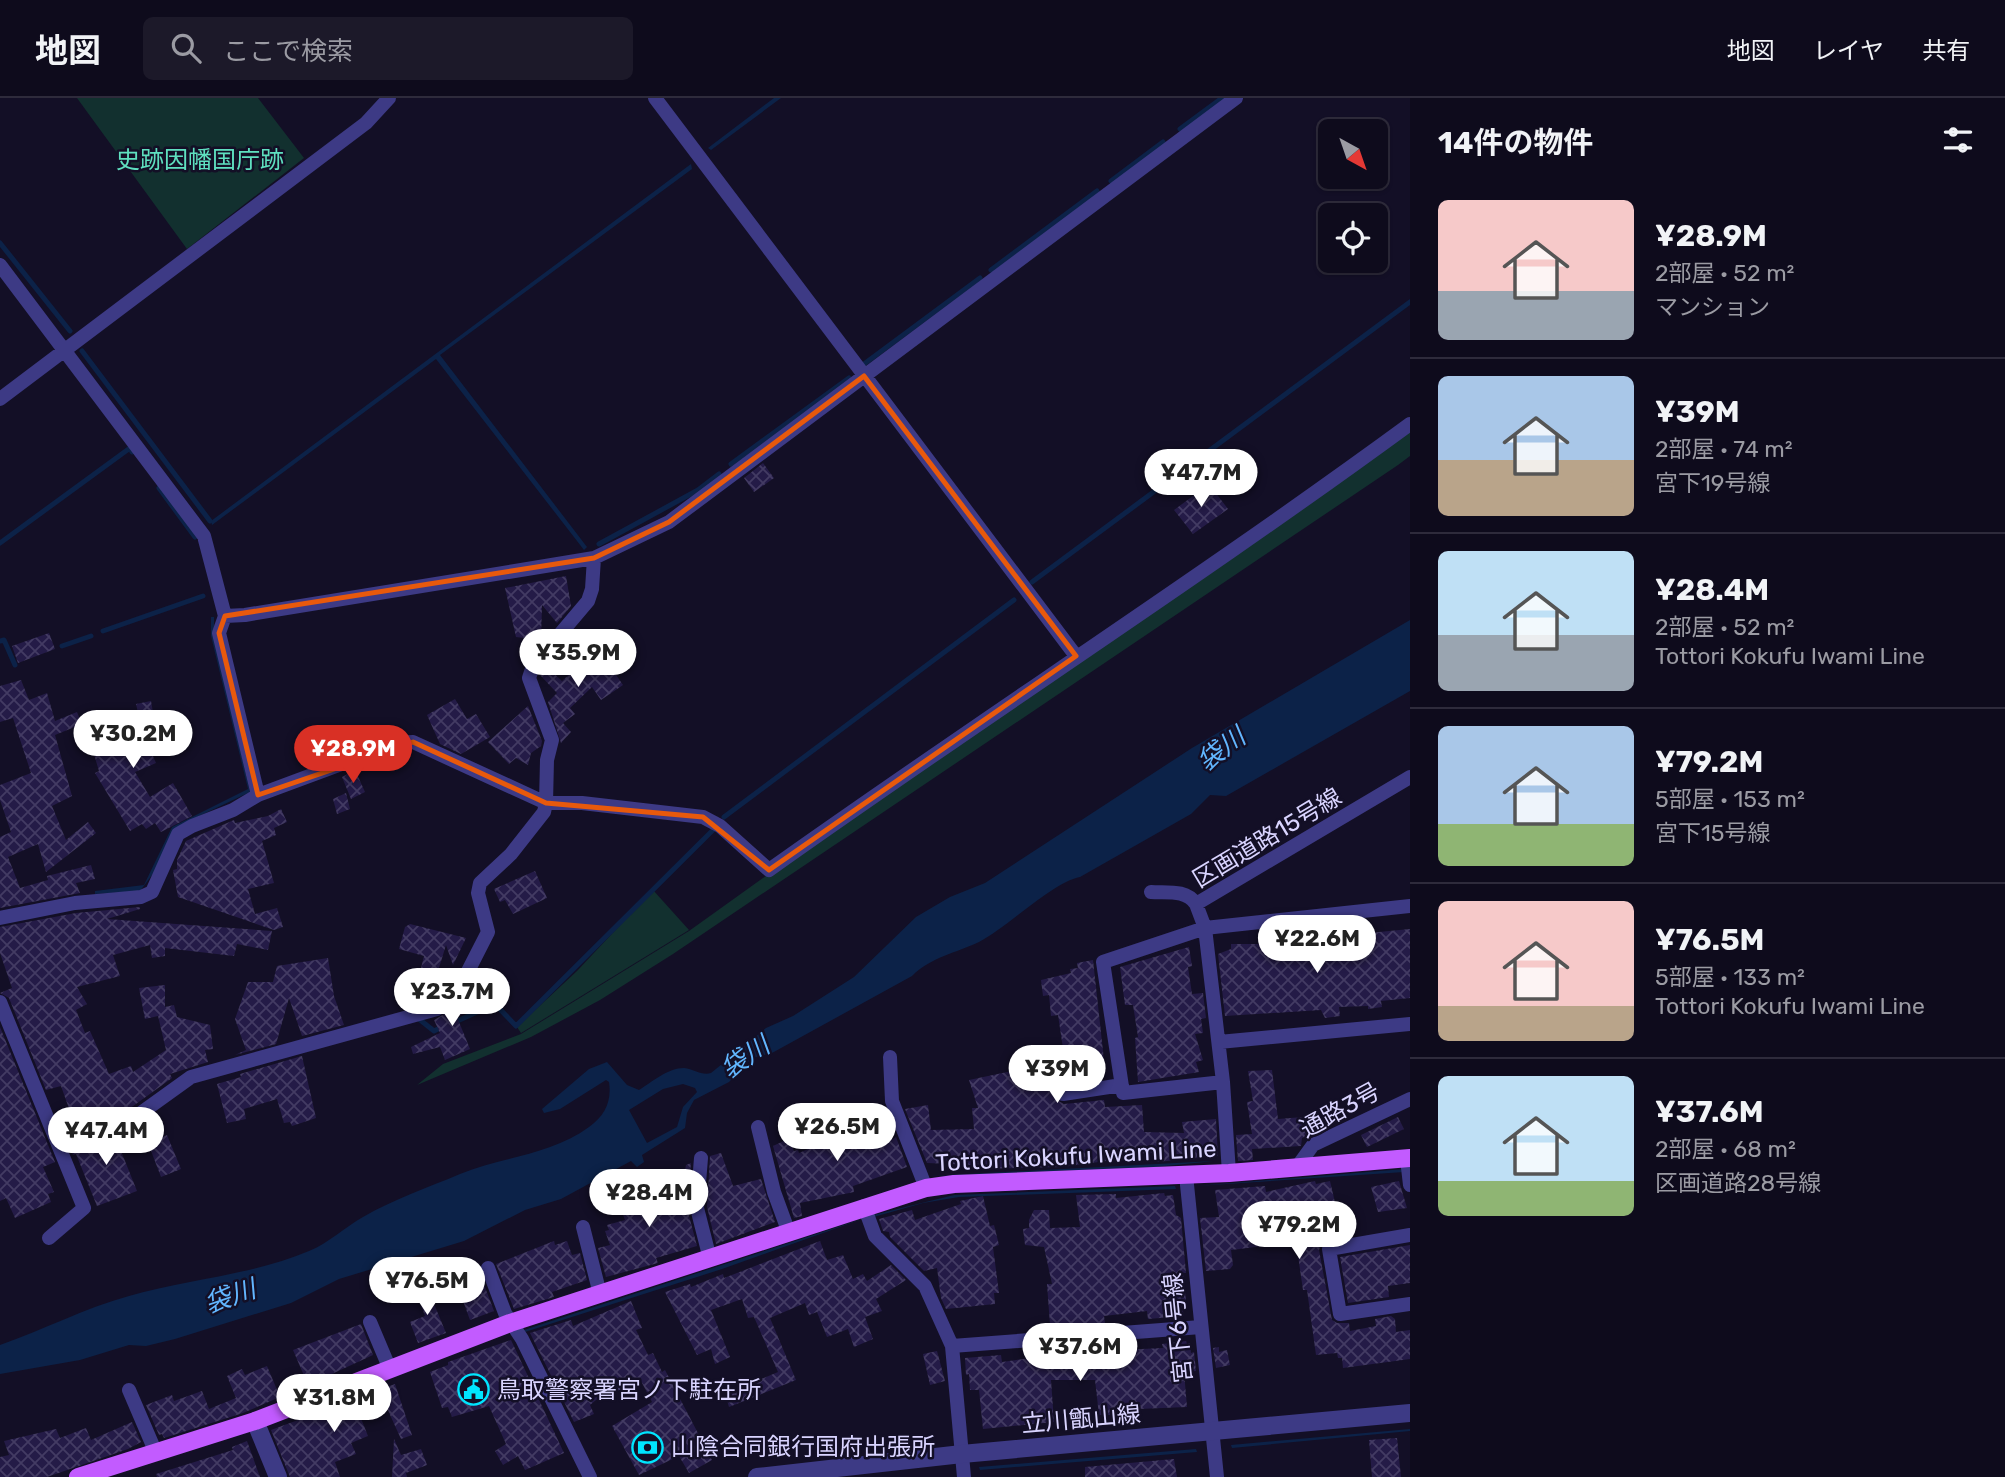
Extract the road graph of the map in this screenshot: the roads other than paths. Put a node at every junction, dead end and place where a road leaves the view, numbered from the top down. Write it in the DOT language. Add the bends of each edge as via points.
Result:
graph roads {
  1 [pos="389,98"];
  2 [pos="655,98"];
  3 [pos="1236,98"];
  4 [pos="0,265"];
  5 [pos="63,349"];
  6 [pos="864,376"];
  7 [pos="0,399"];
  8 [pos="1410,424"];
  9 [pos="594,558"];
  10 [pos="225,616"];
  11 [pos="1076,656"];
  12 [pos="1410,777"];
  13 [pos="258,795"];
  14 [pos="546,803"];
  15 [pos="1150,892"];
  16 [pos="1196,904"];
  17 [pos="1410,906"];
  18 [pos="0,918"];
  19 [pos="1205,928"];
  20 [pos="0,1002"];
  21 [pos="1410,1024"];
  22 [pos="1219,1042"];
  23 [pos="890,1057"];
  24 [pos="1223,1082"];
  25 [pos="1122,1085"];
  26 [pos="1063,1094"];
  27 [pos="1410,1099"];
  28 [pos="758,1127"];
  29 [pos="55,1136"];
  30 [pos="701,1158"];
  31 [pos="1408,1158"];
  32 [pos="1297,1167"];
  33 [pos="1229,1173"];
  34 [pos="1186,1175"];
  35 [pos="1410,1185"];
  36 [pos="926,1188"];
  37 [pos="863,1206"];
  38 [pos="583,1227"];
  39 [pos="789,1233"];
  40 [pos="1410,1235"];
  41 [pos="48,1238"];
  42 [pos="710,1259"];
  43 [pos="488,1268"];
  44 [pos="600,1294"];
  45 [pos="1410,1304"];
  46 [pos="370,1322"];
  47 [pos="510,1323"];
  48 [pos="1201,1327"];
  49 [pos="952,1346"];
  50 [pos="389,1367"];
  51 [pos="130,1390"];
  52 [pos="1410,1413"];
  53 [pos="255,1421"];
  54 [pos="1211,1432"];
  55 [pos="156,1453"];
  56 [pos="962,1454"];
  57 [pos="78,1477"];
  58 [pos="278,1477"];
  59 [pos="590,1477"];
  60 [pos="757,1477"];
  61 [pos="964,1477"];
  62 [pos="1217,1477"];
  1 -- 5 [label="street" via="366,123"];
  2 -- 6 [label="street"];
  3 -- 6 [label="street"];
  4 -- 5 [label="street"];
  5 -- 7 [label="street"];
  5 -- 10 [label="street" via="204,536"];
  6 -- 9 [label="street" via="669,522"];
  6 -- 11 [label="street"];
  8 -- 11 [label="street"];
  9 -- 10 [label="street"];
  9 -- 14 [label="street" via="588,601 533,666 529,678 552,740"];
  10 -- 13 [label="street" via="219,633"];
  11 -- 14 [label="street" via="768,870 720,826 703,817"];
  12 -- 16 [label="street, 区画道路15号線"];
  13 -- 14 [label="street" via="398,743 413,742"];
  13 -- 18 [label="street" via="178,834 152,892"];
  14 -- 29 [label="street" via="512,854 480,883 478,893 488,932 463,981 437,1009 191,1077 134,1118 103,1129"];
  15 -- 16 [label="street" via="1180,892"];
  16 -- 19 [label="street, 区画道路15号線"];
  17 -- 19 [label="street"];
  19 -- 22 [label="street, 区画道路15号線"];
  19 -- 25 [label="street" via="1103,961"];
  20 -- 29 [label="street"];
  21 -- 22 [label="street"];
  22 -- 24 [label="street, 区画道路15号線"];
  23 -- 36 [label="street" via="892,1101"];
  24 -- 25 [label="street" via="1123,1093"];
  24 -- 33 [label="street, 区画道路15号線"];
  25 -- 26 [label="street"];
  27 -- 32 [label="street, 通路3号" via="1313,1146"];
  28 -- 39 [label="street"];
  29 -- 41 [label="street" via="84,1208"];
  30 -- 42 [label="street" via="698,1208"];
  31 -- 32 [label="main road, Tottori Kokufu Iwami Line"];
  31 -- 35 [label="street"];
  32 -- 33 [label="main road, Tottori Kokufu Iwami Line"];
  33 -- 34 [label="main road, Tottori Kokufu Iwami Line"];
  34 -- 36 [label="main road, Tottori Kokufu Iwami Line"];
  34 -- 48 [label="street, 宮下6号線"];
  36 -- 37 [label="main road, Tottori Kokufu Iwami Line"];
  37 -- 39 [label="main road, Tottori Kokufu Iwami Line"];
  37 -- 49 [label="street" via="875,1236 925,1286"];
  38 -- 44 [label="street"];
  39 -- 42 [label="main road, Tottori Kokufu Iwami Line"];
  40 -- 45 [label="street" via="1329,1249 1340,1314"];
  42 -- 44 [label="main road, Tottori Kokufu Iwami Line"];
  43 -- 47 [label="street"];
  44 -- 47 [label="main road, Tottori Kokufu Iwami Line"];
  46 -- 50 [label="street"];
  47 -- 50 [label="main road, Tottori Kokufu Iwami Line"];
  47 -- 59 [label="street"];
  48 -- 49 [label="street"];
  48 -- 54 [label="street, 宮下6号線"];
  49 -- 56 [label="street"];
  50 -- 53 [label="main road, Tottori Kokufu Iwami Line"];
  51 -- 55 [label="street"];
  52 -- 54 [label="street, 立川甑山線"];
  53 -- 55 [label="main road, Tottori Kokufu Iwami Line"];
  53 -- 58 [label="street"];
  54 -- 56 [label="street, 立川甑山線"];
  54 -- 62 [label="street, 宮下6号線"];
  55 -- 57 [label="main road, Tottori Kokufu Iwami Line"];
  56 -- 60 [label="street, 立川甑山線"];
  56 -- 61 [label="street"];
}
